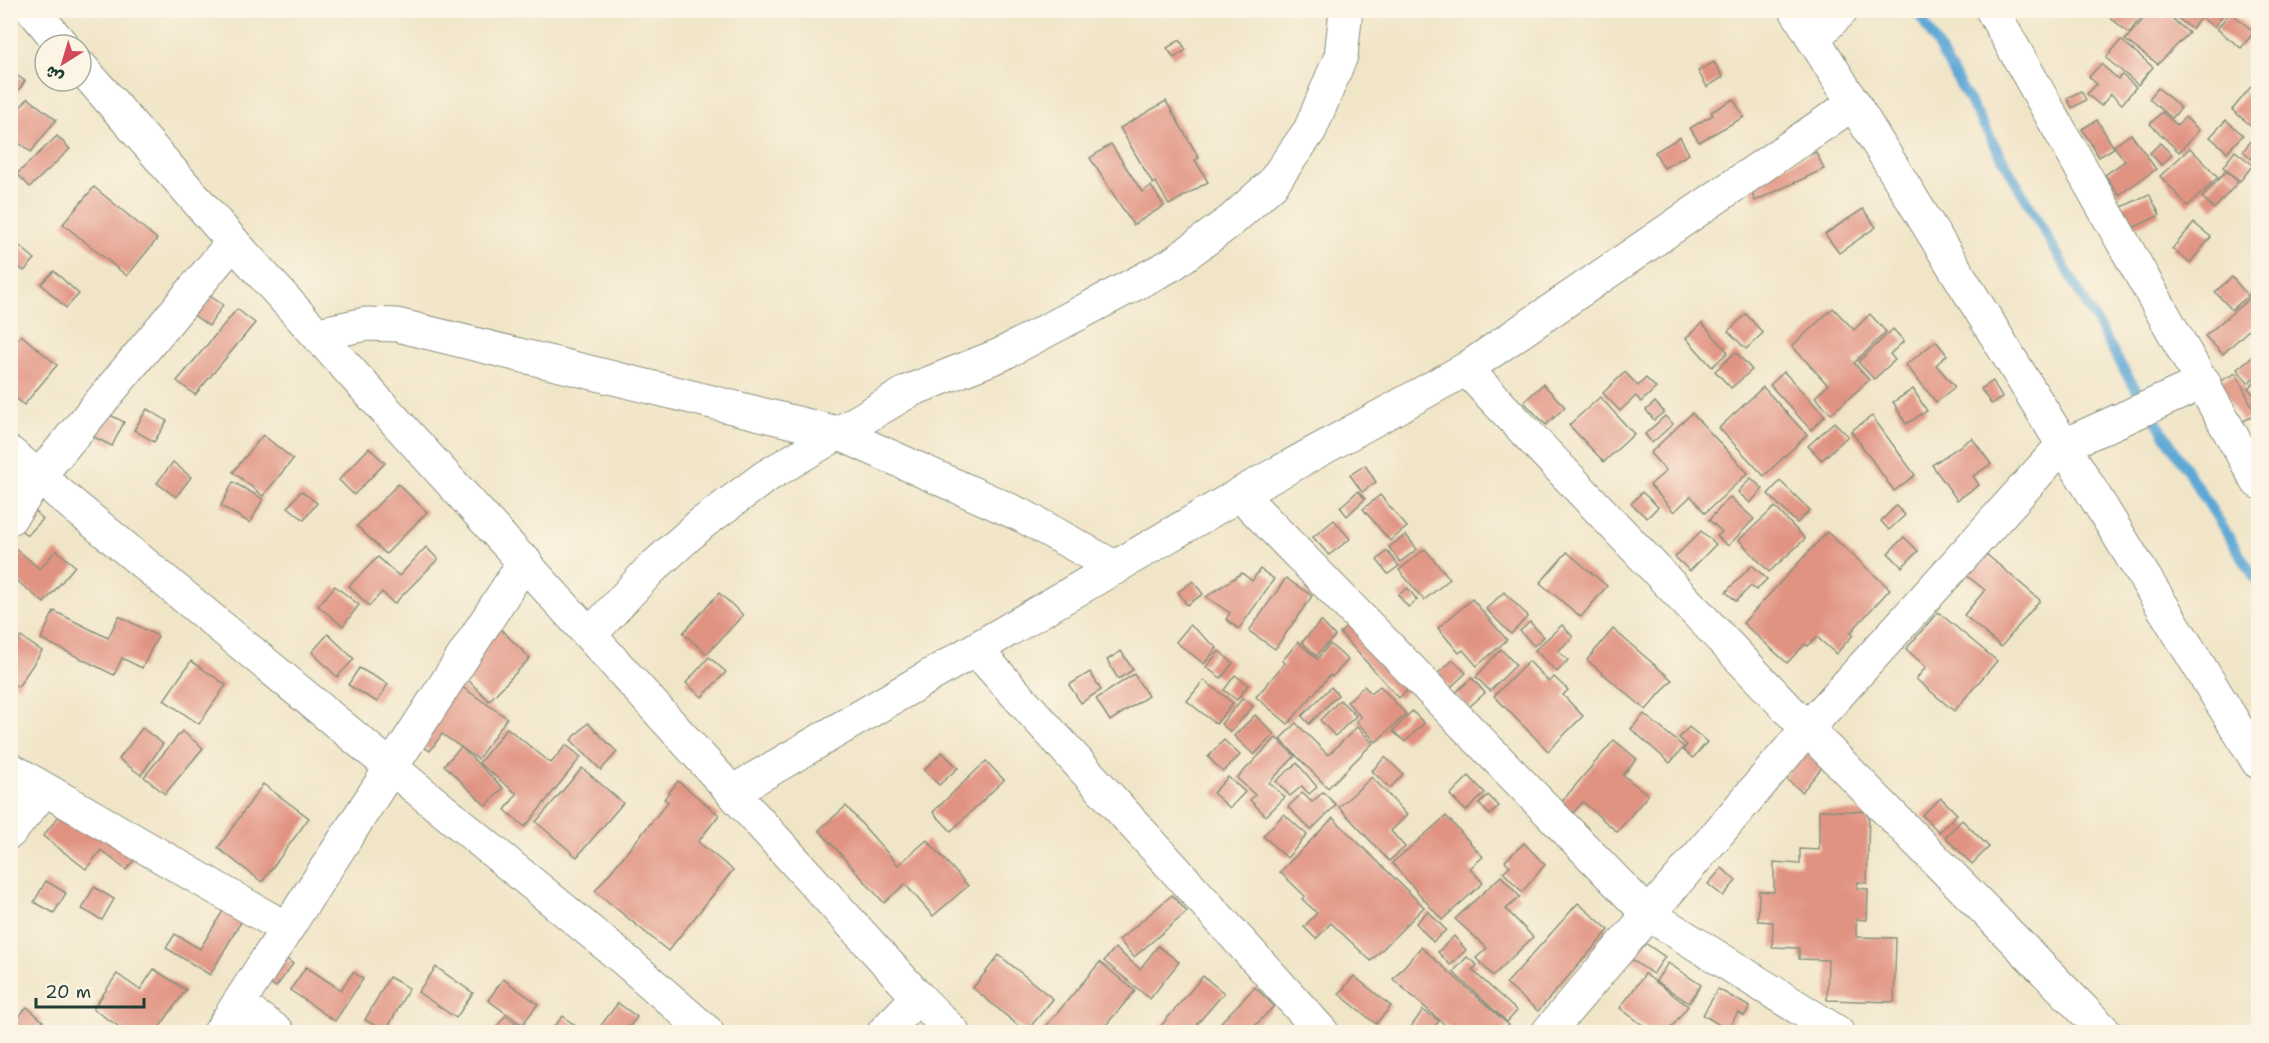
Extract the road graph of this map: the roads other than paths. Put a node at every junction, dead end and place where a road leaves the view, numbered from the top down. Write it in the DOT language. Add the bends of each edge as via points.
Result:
graph roads {
  1 [pos="33,10"];
  2 [pos="1346,10"];
  3 [pos="1797,10"];
  4 [pos="1842,10"];
  5 [pos="1992,10"];
  6 [pos="52,33"];
  7 [pos="1813,39"];
  8 [pos="93,81"];
  9 [pos="1854,104"];
  10 [pos="233,242"];
  11 [pos="318,334"];
  12 [pos="1466,369"];
  13 [pos="2204,382"];
  14 [pos="838,433"];
  15 [pos="2072,442"];
  16 [pos="10,453"];
  17 [pos="39,475"];
  18 [pos="2259,482"];
  19 [pos="1240,494"];
  20 [pos="10,518"];
  21 [pos="525,561"];
  22 [pos="1116,568"];
  23 [pos="591,634"];
  24 [pos="977,651"];
  25 [pos="1808,729"];
  26 [pos="2259,762"];
  27 [pos="392,766"];
  28 [pos="10,769"];
  29 [pos="44,790"];
  30 [pos="732,792"];
  31 [pos="10,832"];
  32 [pos="1648,914"];
  33 [pos="287,929"];
  34 [pos="918,997"];
  35 [pos="238,1004"];
  36 [pos="220,1032"];
  37 [pos="278,1032"];
  38 [pos="707,1032"];
  39 [pos="884,1032"];
  40 [pos="953,1032"];
  41 [pos="1322,1032"];
  42 [pos="1548,1032"];
  43 [pos="1837,1032"];
  44 [pos="2105,1032"];
  1 -- 6 [label="street"];
  2 -- 14 [label="street" via="1341,56 1310,130 1272,184 1232,220 1172,265 1000,355 909,391"];
  3 -- 7 [label="street"];
  4 -- 7 [label="street"];
  5 -- 13 [label="street"];
  7 -- 9 [label="street"];
  8 -- 10 [label="street"];
  9 -- 12 [label="street"];
  9 -- 15 [label="street"];
  10 -- 11 [label="street"];
  10 -- 17 [label="street"];
  11 -- 14 [label="street" via="366,324 397,325"];
  11 -- 21 [label="street"];
  12 -- 19 [label="street"];
  12 -- 25 [label="street"];
  13 -- 15 [label="street"];
  13 -- 18 [label="street"];
  14 -- 22 [label="street" via="1023,516"];
  14 -- 23 [label="street" via="765,477 701,524 649,571"];
  15 -- 25 [label="street"];
  15 -- 26 [label="street"];
  16 -- 17 [label="street"];
  17 -- 20 [label="street"];
  17 -- 27 [label="street"];
  19 -- 22 [label="street"];
  19 -- 32 [label="street"];
  21 -- 23 [label="street"];
  21 -- 27 [label="street"];
  22 -- 24 [label="street"];
  23 -- 30 [label="street"];
  24 -- 30 [label="street"];
  24 -- 41 [label="street"];
  25 -- 32 [label="street"];
  25 -- 44 [label="street"];
  27 -- 33 [label="street"];
  27 -- 38 [label="street"];
  28 -- 29 [label="street"];
  29 -- 31 [label="street"];
  29 -- 33 [label="street"];
  30 -- 34 [label="street"];
  32 -- 42 [label="street"];
  32 -- 43 [label="street"];
  33 -- 35 [label="street"];
  34 -- 39 [label="street"];
  34 -- 40 [label="street"];
  35 -- 36 [label="street"];
  35 -- 37 [label="street"];
}
